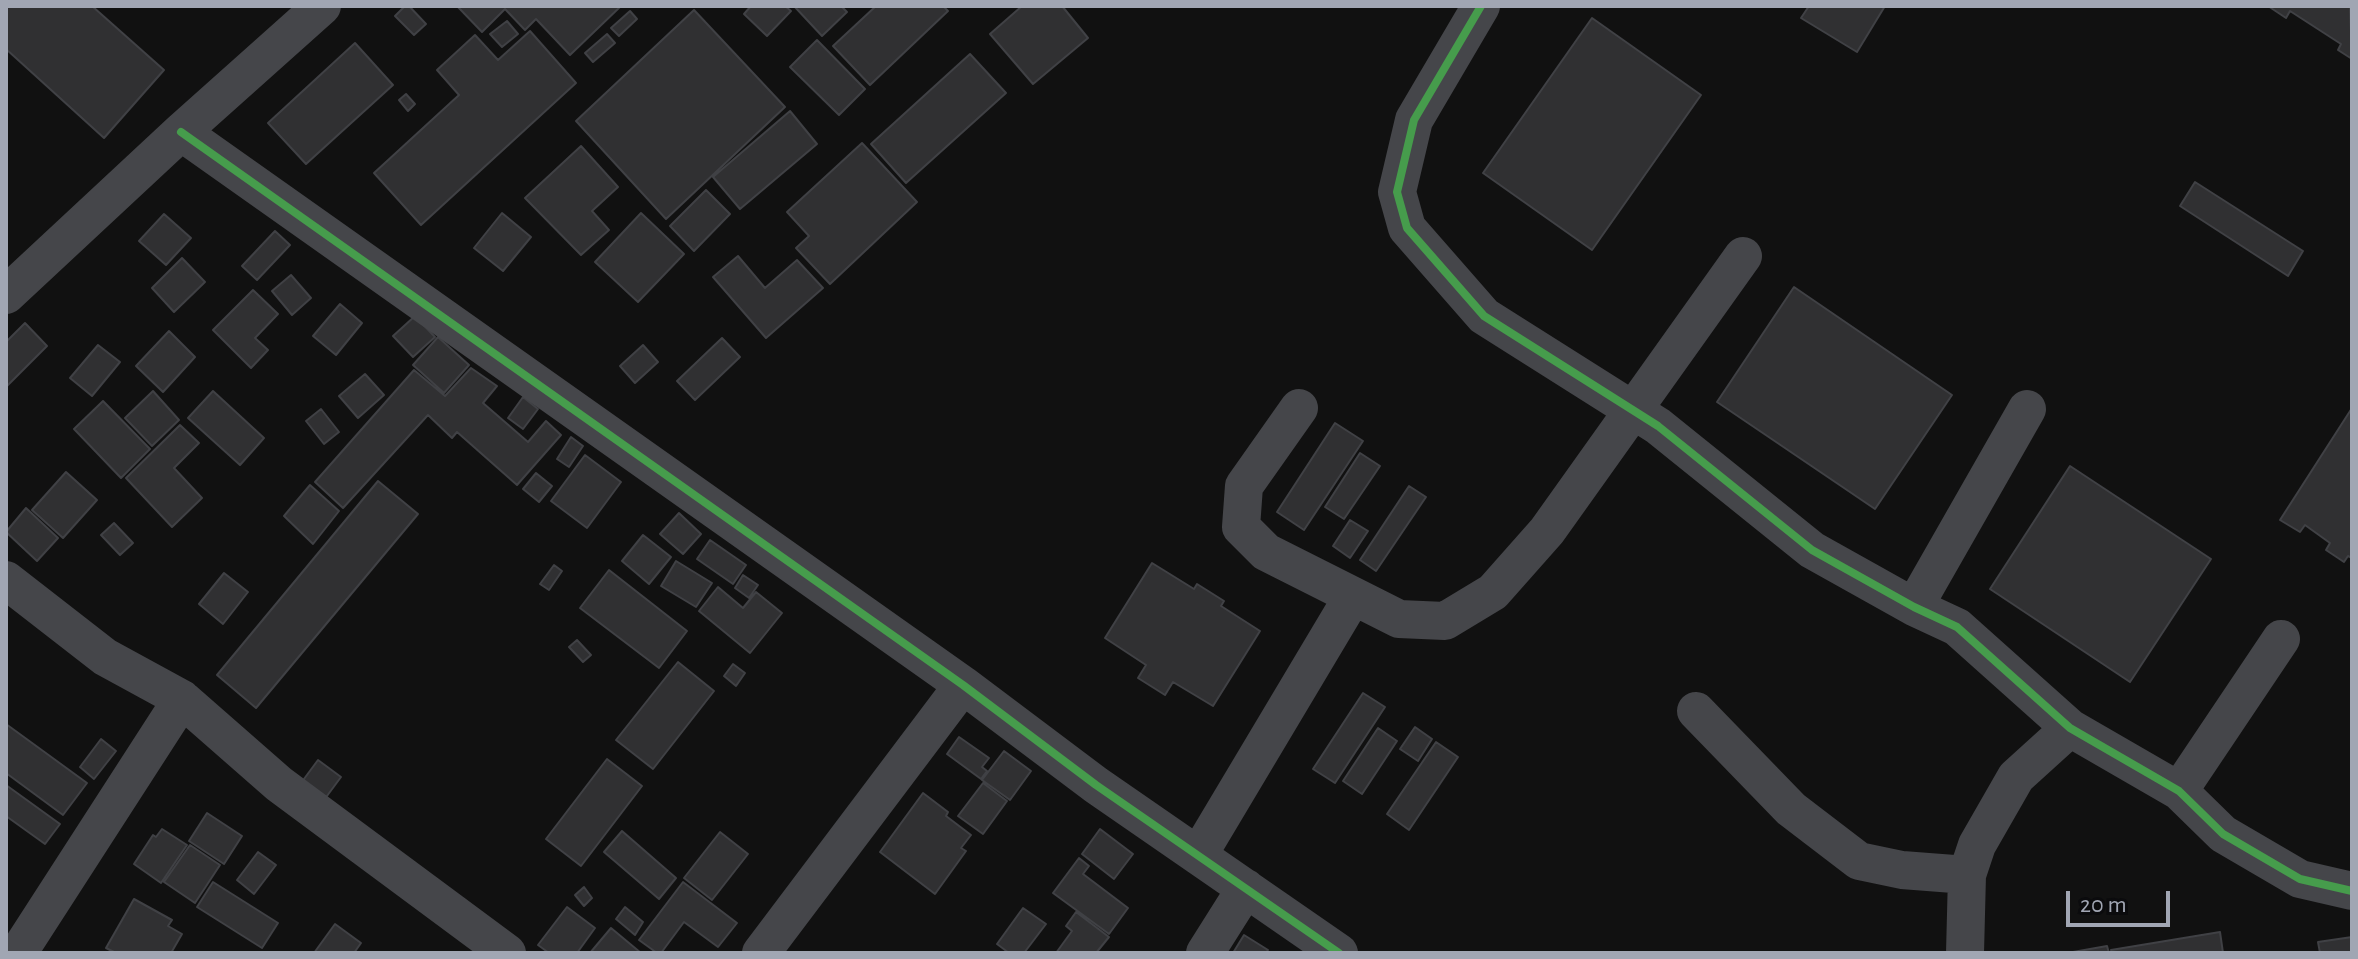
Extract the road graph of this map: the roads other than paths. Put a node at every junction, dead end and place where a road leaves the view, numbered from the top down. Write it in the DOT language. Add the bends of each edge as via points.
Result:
graph roads {
  1 [pos="322,6"];
  2 [pos="1481,6"];
  3 [pos="181,132"];
  4 [pos="1743,256"];
  5 [pos="6,295"];
  6 [pos="1299,408"];
  7 [pos="2027,409"];
  8 [pos="1633,410"];
  9 [pos="6,580"];
  10 [pos="1353,596"];
  11 [pos="1914,607"];
  12 [pos="2281,639"];
  13 [pos="963,685"];
  14 [pos="182,699"];
  15 [pos="1696,711"];
  16 [pos="2070,728"];
  17 [pos="2179,791"];
  18 [pos="1199,854"];
  19 [pos="1967,875"];
  20 [pos="1246,888"];
  21 [pos="2352,891"];
  22 [pos="18,953"];
  23 [pos="507,953"];
  24 [pos="761,953"];
  25 [pos="1205,953"];
  26 [pos="1339,953"];
  27 [pos="1965,953"];
  1 -- 3 [label="street"];
  2 -- 8 [label="street" via="1414,120 1397,192 1407,228 1484,316"];
  3 -- 5 [label="street"];
  3 -- 13 [label="street"];
  4 -- 8 [label="street"];
  6 -- 10 [label="street" via="1244,486 1241,527 1266,552"];
  7 -- 11 [label="street"];
  8 -- 10 [label="street" via="1547,531 1493,592 1445,621 1399,619"];
  8 -- 11 [label="street" via="1812,550"];
  9 -- 14 [label="street" via="105,657"];
  10 -- 18 [label="street"];
  11 -- 16 [label="street" via="1957,627"];
  12 -- 17 [label="street"];
  13 -- 18 [label="street"];
  13 -- 24 [label="street"];
  14 -- 22 [label="street"];
  14 -- 23 [label="street" via="279,784"];
  15 -- 19 [label="street" via="1791,809 1859,861"];
  16 -- 17 [label="street"];
  16 -- 19 [label="street" via="2016,777 1977,845"];
  17 -- 21 [label="street" via="2223,834 2300,879"];
  18 -- 20 [label="street"];
  19 -- 27 [label="street"];
  20 -- 25 [label="street"];
  20 -- 26 [label="street"];
}
